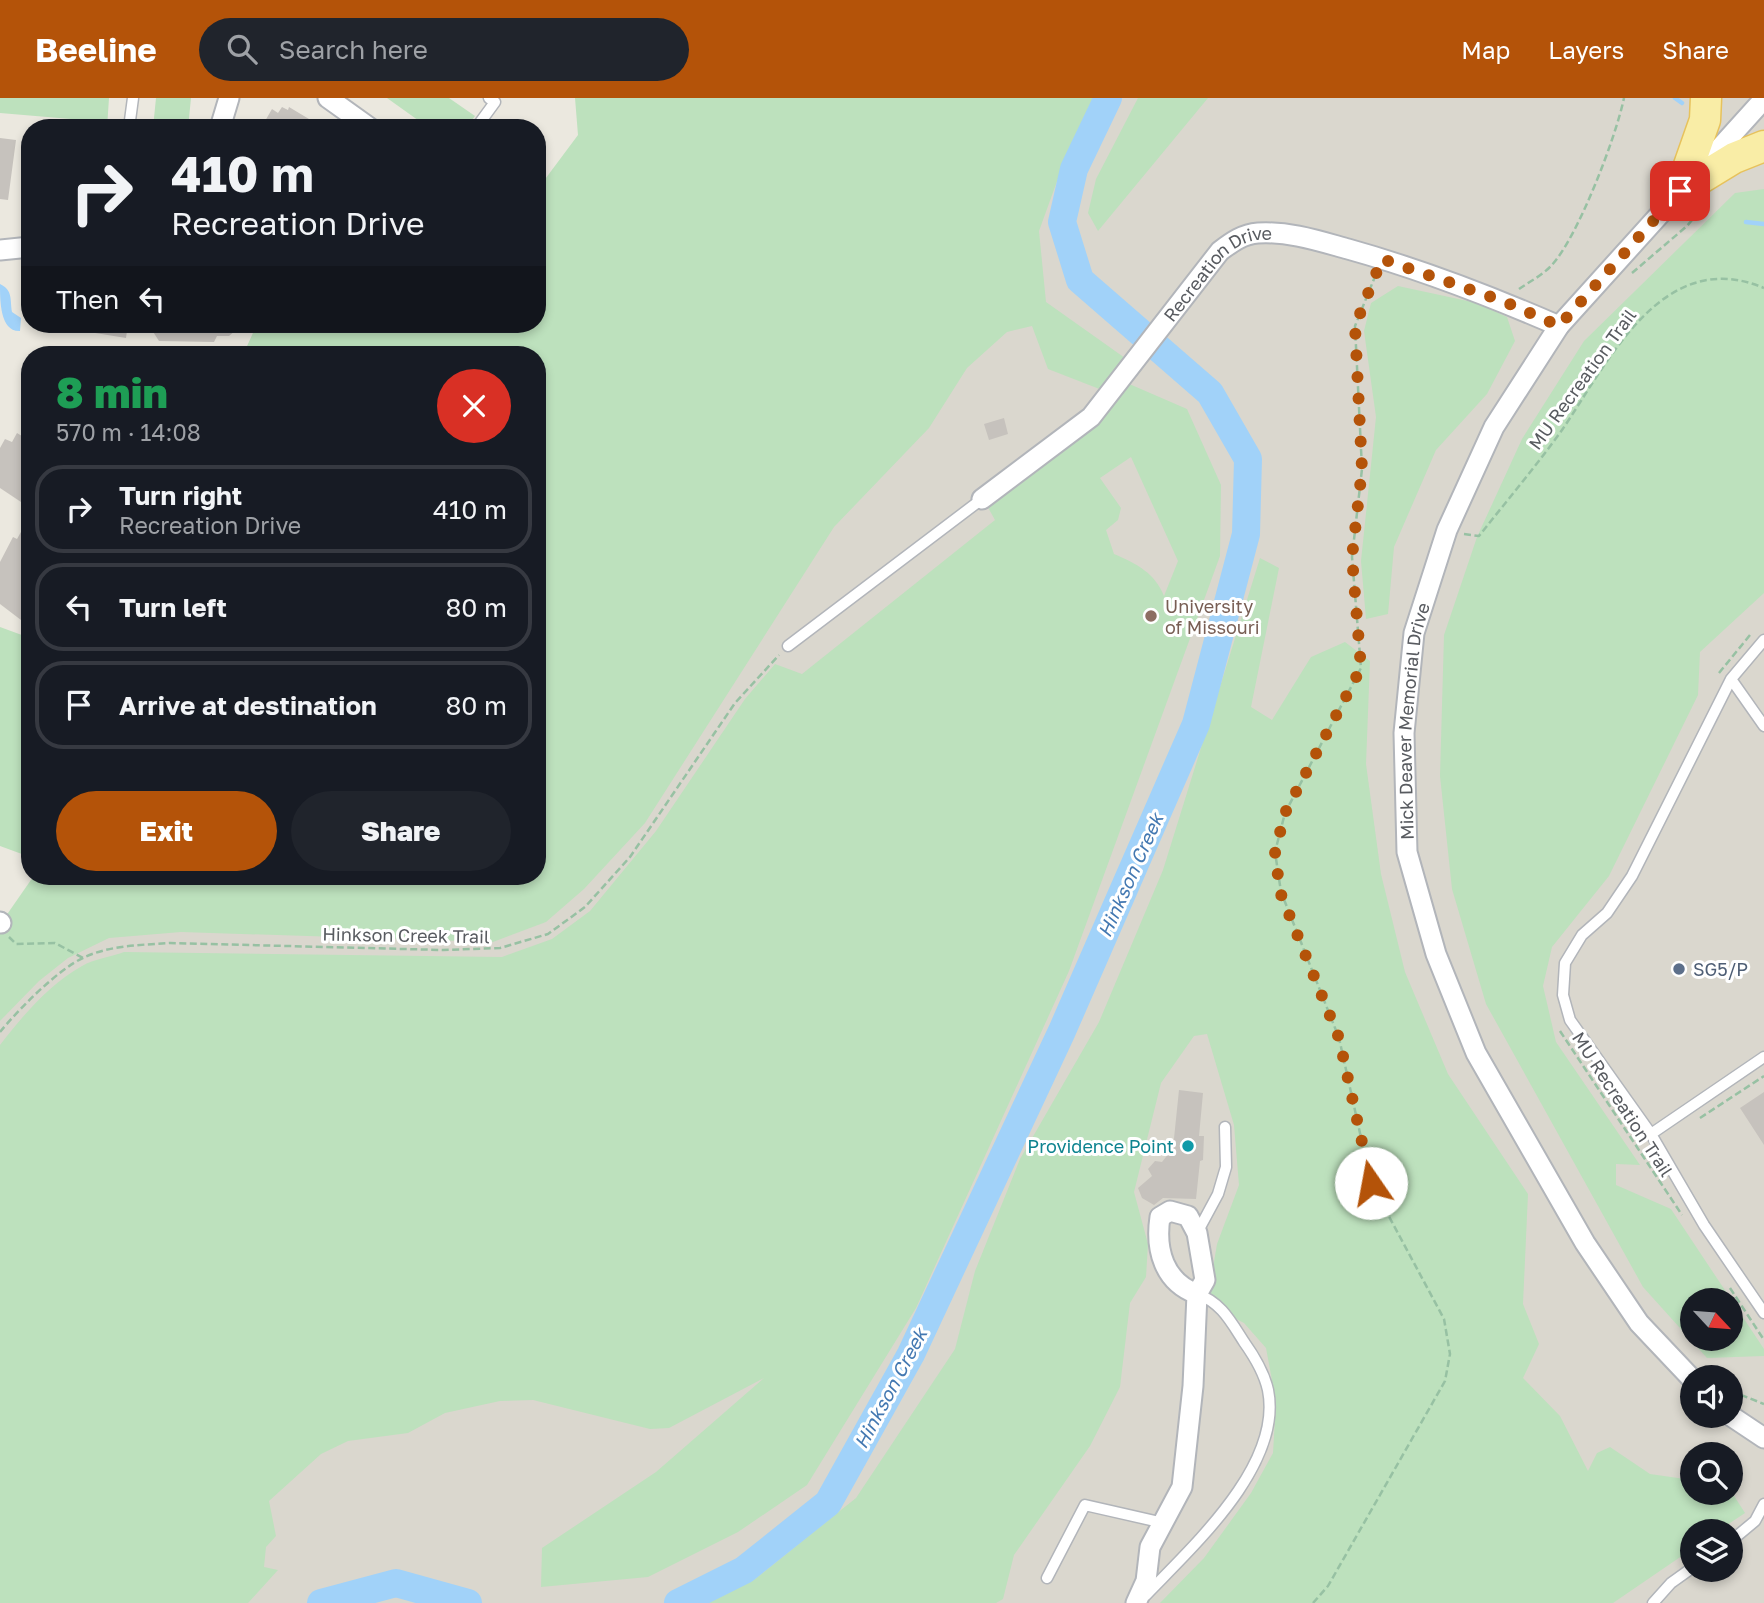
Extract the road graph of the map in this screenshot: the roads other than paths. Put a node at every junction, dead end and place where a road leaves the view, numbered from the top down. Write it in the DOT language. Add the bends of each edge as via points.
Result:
graph roads {
  1 [pos="133,98"];
  2 [pos="229,98"];
  3 [pos="328,98"];
  4 [pos="489,98"];
  5 [pos="1706,98"];
  6 [pos="1764,99"];
  7 [pos="131,119"];
  8 [pos="223,119"];
  9 [pos="357,119"];
  10 [pos="483,119"];
  11 [pos="1764,146"];
  12 [pos="1680,191"];
  13 [pos="21,248"];
  14 [pos="0,250"];
  15 [pos="1559,326"];
  16 [pos="982,499"];
  17 [pos="1764,639"];
  18 [pos="788,646"];
  19 [pos="1731,679"];
  20 [pos="1764,726"];
  21 [pos="1764,1057"];
  22 [pos="1225,1127"];
  23 [pos="1651,1134"];
  24 [pos="1197,1233"];
  25 [pos="1197,1294"];
  26 [pos="1764,1313"];
  27 [pos="1680,1366"];
  28 [pos="1743,1424"];
  29 [pos="1764,1438"];
  30 [pos="1764,1504"];
  31 [pos="1165,1524"];
  32 [pos="1743,1531"];
  33 [pos="1680,1577"];
  34 [pos="1047,1578"];
  35 [pos="1137,1603"];
  36 [pos="1653,1603"];
  1 -- 7 [label="lane"];
  2 -- 8 [label="street"];
  3 -- 9 [label="street"];
  4 -- 10 [label="lane" via="495,102"];
  5 -- 12 [label="main road" via="1705,120"];
  6 -- 12 [label="street, Mick Deaver Memorial Drive"];
  11 -- 12 [label="main road" via="1734,158"];
  12 -- 15 [label="street, Mick Deaver Memorial Drive"];
  13 -- 14 [label="street"];
  15 -- 16 [label="street, Recreation Drive" via="1503,301 1382,259 1308,238 1256,233 1220,251 1107,398 1076,429"];
  15 -- 27 [label="street, Mick Deaver Memorial Drive" via="1494,427 1447,530 1414,633 1404,733 1407,852 1436,954 1476,1053 1593,1255 1639,1323"];
  16 -- 18 [label="lane"];
  17 -- 19 [label="lane"];
  19 -- 20 [label="lane"];
  19 -- 23 [label="lane" via="1632,876 1607,913 1582,934 1565,963 1563,995 1570,1020"];
  21 -- 23 [label="lane"];
  22 -- 24 [label="lane" via="1226,1167 1218,1194"];
  23 -- 26 [label="lane" via="1704,1225"];
  24 -- 25 [label="street" via="1205,1280"];
  24 -- 25 [label="street" via="1188,1216 1179,1212 1160,1217 1162,1259 1177,1285"];
  25 -- 31 [label="street" via="1182,1488"];
  25 -- 35 [label="lane" via="1221,1307 1257,1361 1268,1391 1267,1429 1249,1476 1210,1526"];
  28 -- 29 [label="street"];
  30 -- 32 [label="lane"];
  31 -- 34 [label="lane" via="1085,1506"];
  31 -- 35 [label="street" via="1150,1547 1146,1581"];
  33 -- 36 [label="lane"];
}
